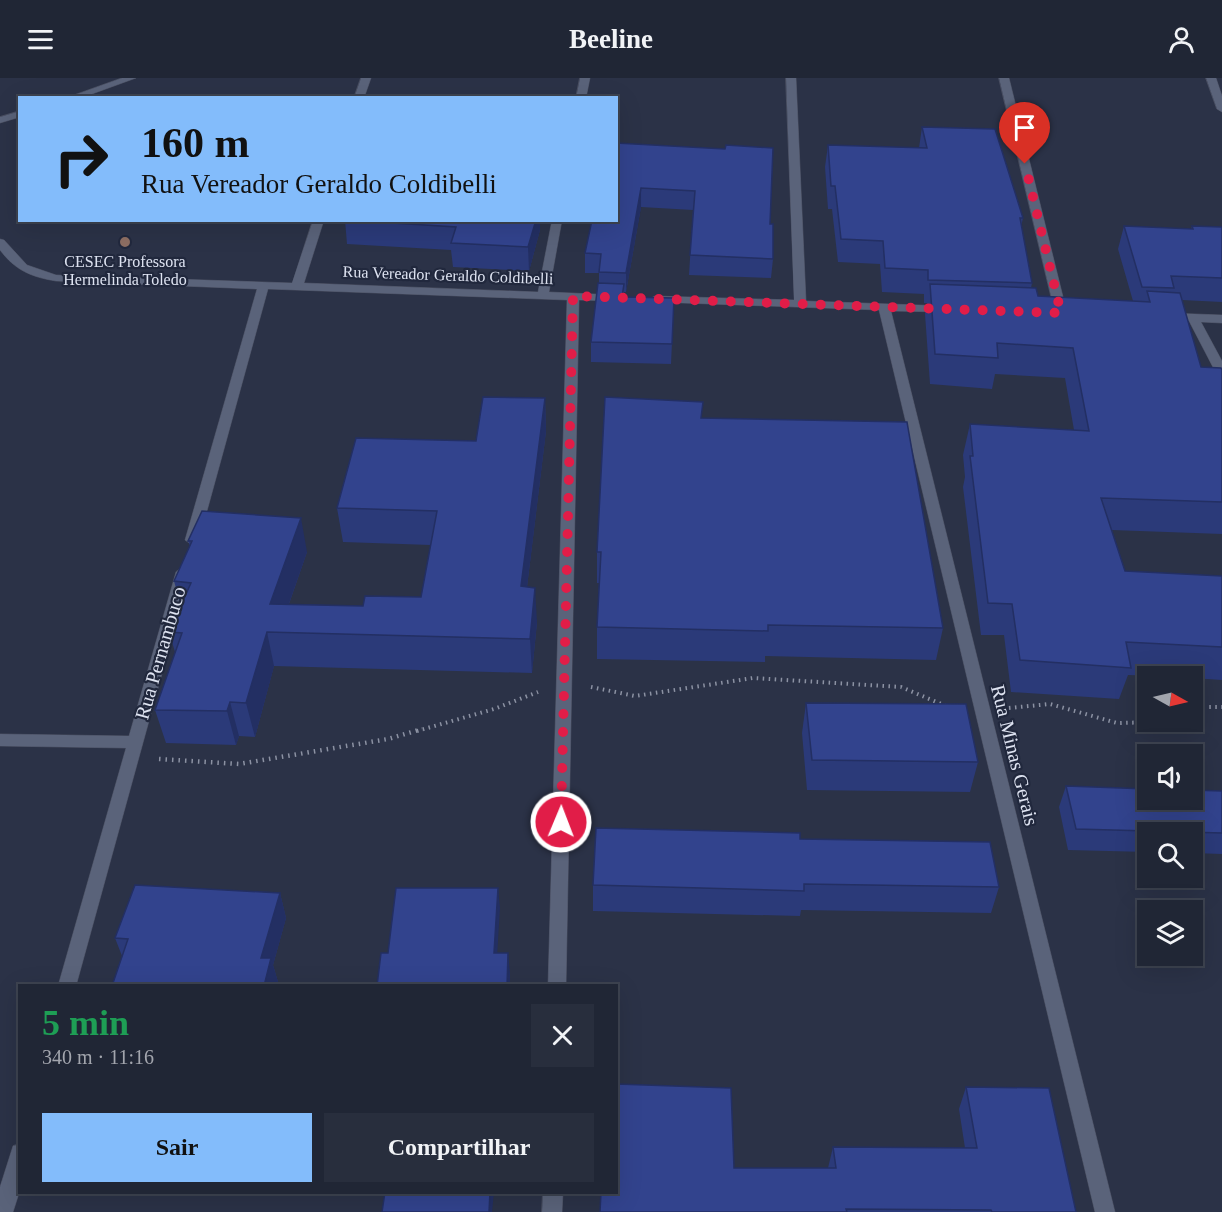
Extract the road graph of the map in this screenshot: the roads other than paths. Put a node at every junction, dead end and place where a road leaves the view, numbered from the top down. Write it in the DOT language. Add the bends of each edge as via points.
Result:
graph roads {
  1 [pos="131,78"];
  2 [pos="366,78"];
  3 [pos="585,78"];
  4 [pos="791,78"];
  5 [pos="1004,78"];
  6 [pos="1211,78"];
  7 [pos="76,96"];
  8 [pos="360,96"];
  9 [pos="581,96"];
  10 [pos="1222,109"];
  11 [pos="18,115"];
  12 [pos="0,120"];
  13 [pos="318,222"];
  14 [pos="557,222"];
  15 [pos="0,242"];
  16 [pos="263,286"];
  17 [pos="297,286"];
  18 [pos="543,295"];
  19 [pos="573,296"];
  20 [pos="800,304"];
  21 [pos="884,307"];
  22 [pos="955,310"];
  23 [pos="1061,313"];
  24 [pos="1160,317"];
  25 [pos="1193,318"];
  26 [pos="1222,319"];
  27 [pos="1222,373"];
  28 [pos="0,740"];
  29 [pos="133,750"];
  30 [pos="68,984"];
  31 [pos="557,984"];
  32 [pos="18,1160"];
  33 [pos="553,1194"];
  34 [pos="3,1212"];
  35 [pos="552,1212"];
  36 [pos="1105,1212"];
  1 -- 7 [label="street"];
  2 -- 8 [label="street"];
  3 -- 9 [label="street"];
  4 -- 20 [label="street"];
  5 -- 23 [label="street"];
  6 -- 10 [label="street"];
  11 -- 12 [label="street"];
  13 -- 17 [label="street"];
  14 -- 18 [label="street"];
  15 -- 16 [label="street, Rua Vereador Geraldo Coldibelli" via="17,265 34,274 56,278"];
  16 -- 17 [label="street, Rua Vereador Geraldo Coldibelli"];
  16 -- 29 [label="street, Rua Pernambuco"];
  17 -- 18 [label="street, Rua Vereador Geraldo Coldibelli"];
  18 -- 19 [label="street, Rua Vereador Geraldo Coldibelli"];
  19 -- 20 [label="street, Rua Vereador Geraldo Coldibelli"];
  19 -- 31 [label="street"];
  20 -- 21 [label="street, Rua Vereador Geraldo Coldibelli"];
  21 -- 22 [label="street, Rua Vereador Geraldo Coldibelli"];
  21 -- 36 [label="street, Rua Minas Gerais"];
  24 -- 25 [label="street"];
  25 -- 26 [label="street"];
  25 -- 27 [label="street"];
  28 -- 29 [label="street"];
  29 -- 30 [label="street, Rua Pernambuco"];
  32 -- 34 [label="street"];
  33 -- 35 [label="street"];
}
